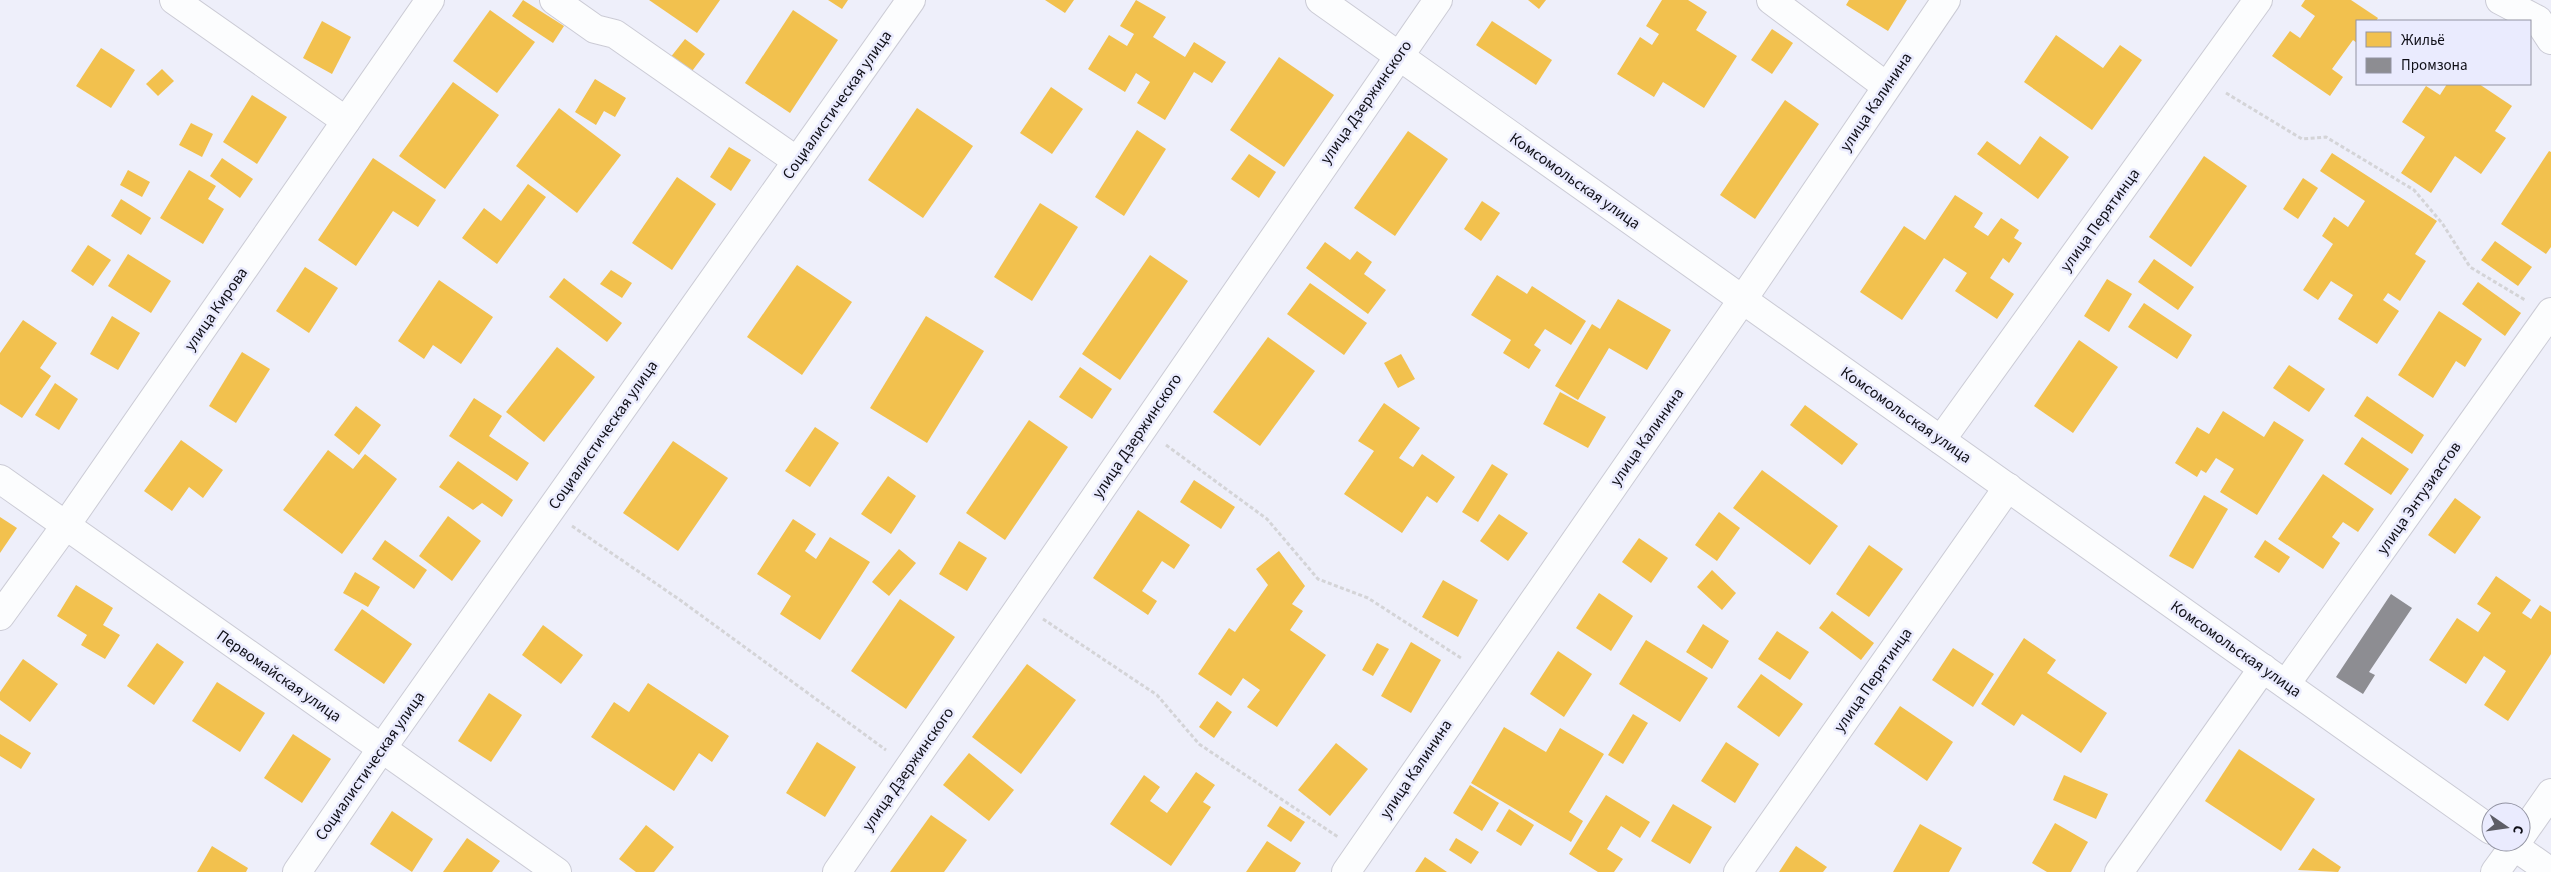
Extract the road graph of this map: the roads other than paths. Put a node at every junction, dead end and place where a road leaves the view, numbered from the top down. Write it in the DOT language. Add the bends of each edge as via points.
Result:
graph roads {
  1 [pos="174,0"];
  2 [pos="430,0"];
  3 [pos="554,0"];
  4 [pos="911,0"];
  5 [pos="1320,0"];
  6 [pos="1438,0"];
  7 [pos="1770,0"];
  8 [pos="1946,0"];
  9 [pos="2258,0"];
  10 [pos="2500,0"];
  11 [pos="2551,40"];
  12 [pos="1398,55"];
  13 [pos="1886,86"];
  14 [pos="346,121"];
  15 [pos="797,161"];
  16 [pos="1743,299"];
  17 [pos="2550,313"];
  18 [pos="1941,440"];
  19 [pos="0,479"];
  20 [pos="2008,487"];
  21 [pos="66,525"];
  22 [pos="0,616"];
  23 [pos="2263,668"];
  24 [pos="2286,684"];
  25 [pos="382,748"];
  26 [pos="2551,793"];
  27 [pos="2531,820"];
  28 [pos="2481,823"];
  29 [pos="2508,852"];
  30 [pos="2528,852"];
  31 [pos="1352,862"];
  32 [pos="297,872"];
  33 [pos="557,872"];
  34 [pos="837,872"];
  35 [pos="1738,872"];
  36 [pos="2118,872"];
  37 [pos="2495,872"];
  38 [pos="2551,872"];
  1 -- 14 [label="street"];
  2 -- 14 [label="street, улица Кирова"];
  3 -- 15 [label="street" via="595,29 615,34"];
  4 -- 15 [label="street, Социалистическая улица"];
  5 -- 12 [label="street, Комсомольская улица"];
  6 -- 12 [label="street, улица Дзержинского"];
  7 -- 13 [label="street"];
  8 -- 13 [label="street, улица Калинина"];
  9 -- 18 [label="street, улица Перятинца"];
  10 -- 11 [label="street" via="2538,20"];
  12 -- 16 [label="street, Комсомольская улица"];
  12 -- 34 [label="street, улица Дзержинского"];
  13 -- 16 [label="street, улица Калинина"];
  14 -- 21 [label="street, улица Кирова"];
  15 -- 25 [label="street, Социалистическая улица"];
  16 -- 18 [label="street, Комсомольская улица"];
  16 -- 31 [label="street, улица Калинина"];
  17 -- 24 [label="street, улица Энтузиастов"];
  18 -- 20 [label="street, Комсомольская улица"];
  19 -- 21 [label="street, Первомайская улица"];
  20 -- 23 [label="street, Комсомольская улица"];
  20 -- 35 [label="street, улица Перятинца"];
  21 -- 22 [label="street, улица Кирова"];
  21 -- 25 [label="street, Первомайская улица"];
  23 -- 24 [label="street, Комсомольская улица"];
  23 -- 36 [label="street"];
  24 -- 28 [label="street, Комсомольская улица"];
  25 -- 32 [label="street, Социалистическая улица"];
  25 -- 33 [label="street, Первомайская улица"];
  26 -- 27 [label="street"];
  29 -- 37 [label="street"];
  30 -- 38 [label="street"];
}
